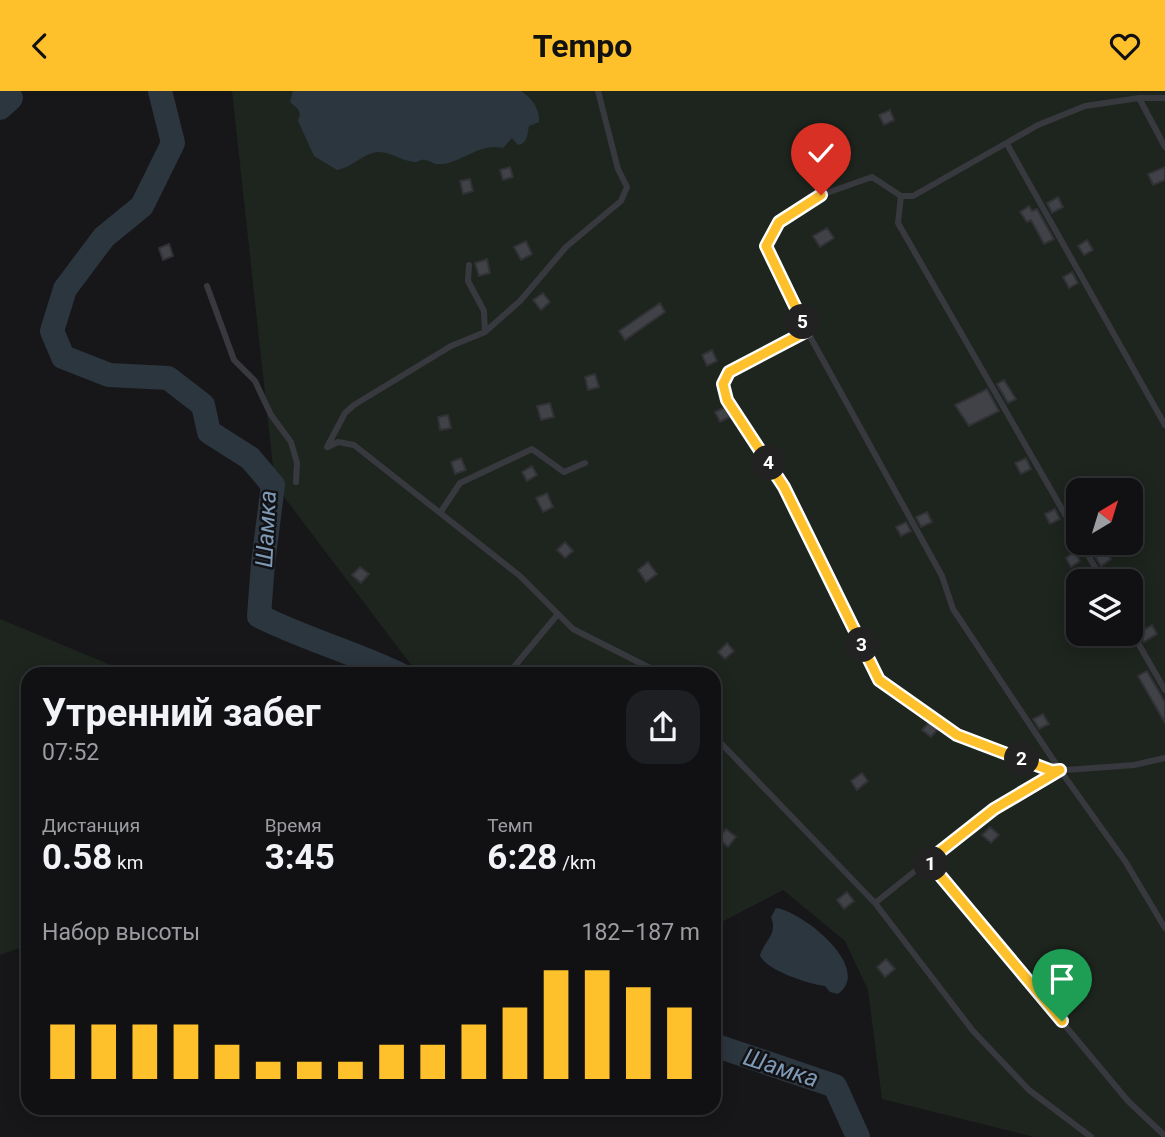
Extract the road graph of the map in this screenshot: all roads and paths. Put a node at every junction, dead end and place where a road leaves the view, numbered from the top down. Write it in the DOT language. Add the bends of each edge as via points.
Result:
graph roads {
  1 [pos="598,91"];
  2 [pos="1139,98"];
  3 [pos="1165,98"];
  4 [pos="1007,144"];
  5 [pos="1165,147"];
  6 [pos="901,196"];
  7 [pos="469,265"];
  8 [pos="207,286"];
  9 [pos="485,331"];
  10 [pos="807,331"];
  11 [pos="1165,425"];
  12 [pos="585,463"];
  13 [pos="296,482"];
  14 [pos="440,513"];
  15 [pos="1066,516"];
  16 [pos="558,614"];
  17 [pos="1140,646"];
  18 [pos="514,667"];
  19 [pos="646,667"];
  20 [pos="1165,690"];
  21 [pos="721,743"];
  22 [pos="1165,758"];
  23 [pos="1060,770"];
  24 [pos="928,861"];
  25 [pos="875,903"];
  26 [pos="1165,928"];
  27 [pos="1165,1136"];
  28 [pos="1091,1137"];
  1 -- 9 [label="lane" via="627,187 621,201 566,247 520,301"];
  2 -- 3 [label="lane"];
  2 -- 4 [label="lane" via="1085,106 1038,125"];
  2 -- 5 [label="lane"];
  4 -- 6 [label="lane" via="913,196"];
  4 -- 11 [label="lane"];
  6 -- 10 [label="lane" via="873,177 821,195 779,222 766,246"];
  6 -- 15 [label="lane" via="898,223"];
  7 -- 9 [label="lane" via="468,281 484,311"];
  8 -- 13 [label="lane" via="234,360 254,381 291,442"];
  9 -- 14 [label="lane" via="451,346 354,405 327,447 338,442 354,445"];
  10 -- 23 [label="lane" via="942,576 953,609"];
  10 -- 23 [label="lane" via="729,372 723,384 727,400 784,487 879,680 957,735 1052,771"];
  12 -- 14 [label="lane" via="564,472 532,449 460,483"];
  14 -- 16 [label="lane" via="520,576"];
  16 -- 18 [label="lane"];
  16 -- 19 [label="lane" via="573,629"];
  17 -- 20 [label="lane"];
  21 -- 25 [label="lane"];
  22 -- 23 [label="lane"];
  23 -- 24 [label="lane" via="994,809"];
  23 -- 26 [label="lane" via="1125,861"];
  24 -- 25 [label="lane"];
  24 -- 27 [label="lane" via="1129,1101"];
  25 -- 28 [label="lane" via="973,1031 1029,1090"];
}
